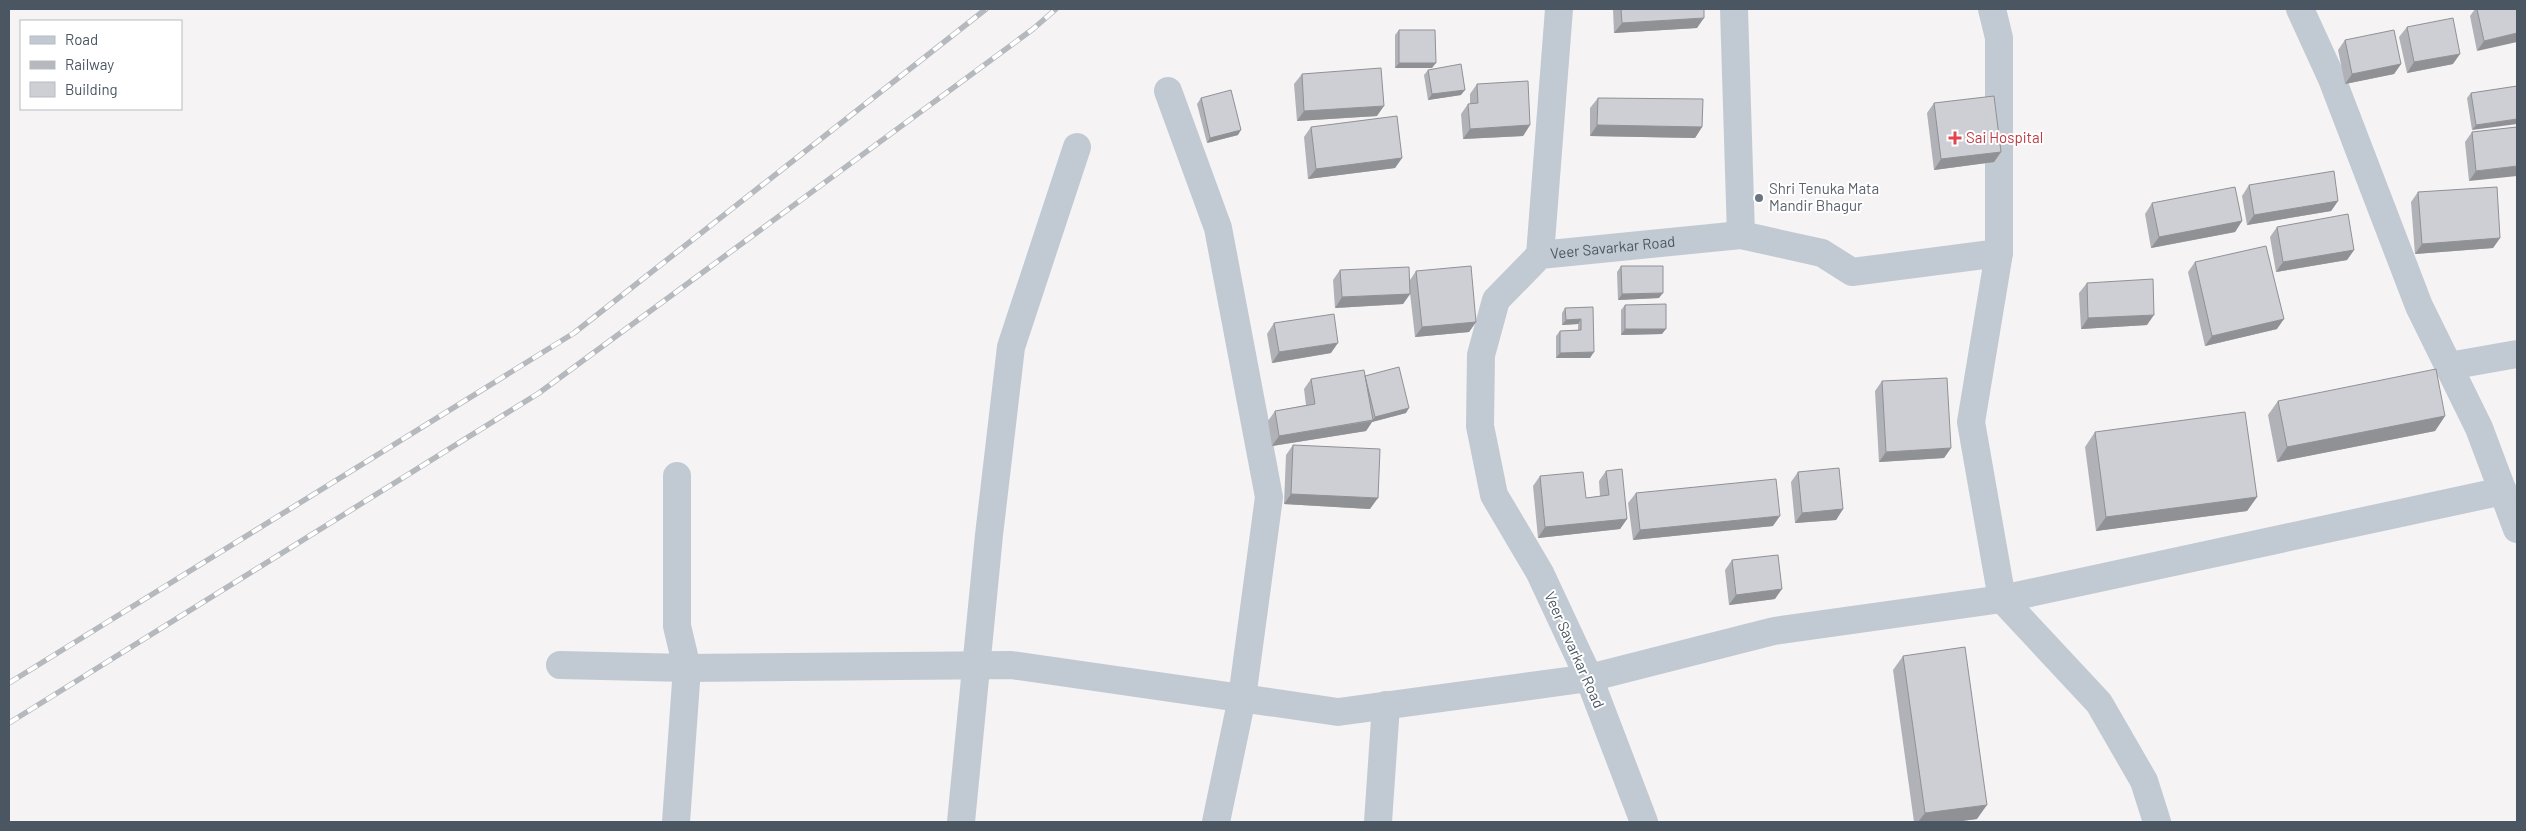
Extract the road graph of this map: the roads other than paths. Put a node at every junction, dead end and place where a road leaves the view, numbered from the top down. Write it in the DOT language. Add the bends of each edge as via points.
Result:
graph roads {
  1 [pos="1559,9"];
  2 [pos="1734,9"];
  3 [pos="1992,9"];
  4 [pos="2300,9"];
  5 [pos="1168,91"];
  6 [pos="1077,147"];
  7 [pos="1741,235"];
  8 [pos="1999,253"];
  9 [pos="1540,255"];
  10 [pos="2517,354"];
  11 [pos="2449,366"];
  12 [pos="677,476"];
  13 [pos="2503,491"];
  14 [pos="2517,529"];
  15 [pos="2002,600"];
  16 [pos="560,665"];
  17 [pos="977,666"];
  18 [pos="687,668"];
  19 [pos="1589,678"];
  20 [pos="1242,698"];
  21 [pos="1386,705"];
  22 [pos="676,822"];
  23 [pos="961,822"];
  24 [pos="1216,822"];
  25 [pos="1378,822"];
  26 [pos="1644,822"];
  27 [pos="2158,822"];
  1 -- 9 [label="street"];
  2 -- 7 [label="street"];
  3 -- 8 [label="street" via="1999,38"];
  4 -- 11 [label="street" via="2332,79 2419,306"];
  5 -- 20 [label="street" via="1218,228 1269,497"];
  6 -- 17 [label="street" via="1011,347"];
  7 -- 8 [label="street, Veer Savarkar Road" via="1822,253 1852,272"];
  7 -- 9 [label="street, Veer Savarkar Road"];
  8 -- 15 [label="street" via="1971,422"];
  9 -- 19 [label="street, Veer Savarkar Road" via="1496,300 1481,355 1480,426 1494,495 1540,573"];
  10 -- 11 [label="street"];
  11 -- 13 [label="street" via="2479,428"];
  12 -- 18 [label="street" via="677,626"];
  13 -- 14 [label="street"];
  13 -- 15 [label="street"];
  15 -- 19 [label="street" via="1774,631"];
  15 -- 27 [label="street" via="2099,703 2144,781"];
  16 -- 18 [label="street"];
  17 -- 18 [label="street"];
  17 -- 20 [label="street" via="1011,665"];
  17 -- 23 [label="street"];
  18 -- 22 [label="street"];
  19 -- 21 [label="street"];
  19 -- 26 [label="street, Veer Savarkar Road"];
  20 -- 21 [label="street" via="1338,712"];
  20 -- 24 [label="street"];
  21 -- 25 [label="street"];
}
